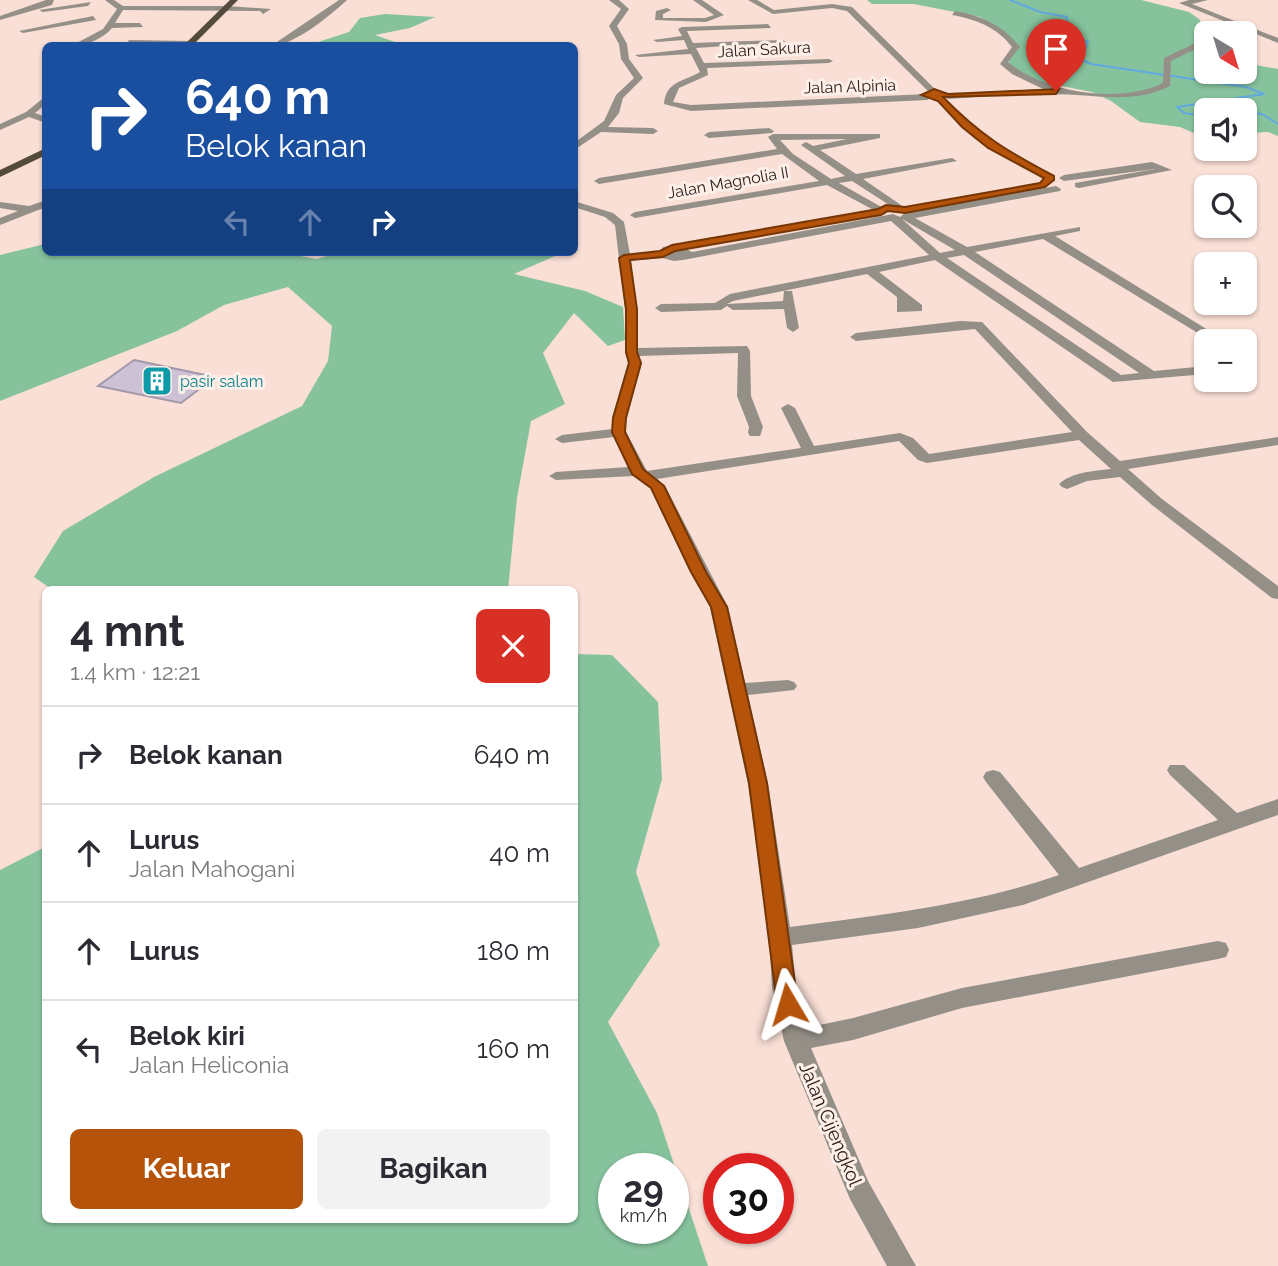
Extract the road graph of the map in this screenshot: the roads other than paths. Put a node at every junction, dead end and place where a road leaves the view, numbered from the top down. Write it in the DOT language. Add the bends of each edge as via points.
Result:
graph roads {
  1 [pos="133,0"];
  2 [pos="234,0"];
  3 [pos="343,0"];
  4 [pos="613,0"];
  5 [pos="697,0"];
  6 [pos="752,0"];
  7 [pos="809,0"];
  8 [pos="1204,0"];
  9 [pos="47,4"];
  10 [pos="88,4"];
  11 [pos="116,5"];
  12 [pos="818,8"];
  13 [pos="226,9"];
  14 [pos="667,10"];
  15 [pos="263,12"];
  16 [pos="108,13"];
  17 [pos="763,13"];
  18 [pos="955,13"];
  19 [pos="0,18"];
  20 [pos="1226,21"];
  21 [pos="706,23"];
  22 [pos="41,25"];
  23 [pos="140,25"];
  24 [pos="13,26"];
  25 [pos="108,26"];
  26 [pos="768,26"];
  27 [pos="83,29"];
  28 [pos="23,31"];
  29 [pos="1257,33"];
  30 [pos="164,39"];
  31 [pos="657,40"];
  32 [pos="1278,41"];
  33 [pos="83,42"];
  34 [pos="184,42"];
  35 [pos="191,42"];
  36 [pos="281,42"];
  37 [pos="782,42"];
  38 [pos="689,45"];
  39 [pos="1194,53"];
  40 [pos="639,55"];
  41 [pos="798,61"];
  42 [pos="828,61"];
  43 [pos="733,65"];
  44 [pos="701,66"];
  45 [pos="744,78"];
  46 [pos="1056,91"];
  47 [pos="937,96"];
  48 [pos="42,103"];
  49 [pos="29,114"];
  50 [pos="42,119"];
  51 [pos="0,127"];
  52 [pos="600,129"];
  53 [pos="653,131"];
  54 [pos="770,131"];
  55 [pos="709,135"];
  56 [pos="794,136"];
  57 [pos="578,144"];
  58 [pos="811,149"];
  59 [pos="785,151"];
  60 [pos="42,153"];
  61 [pos="952,161"];
  62 [pos="677,169"];
  63 [pos="0,174"];
  64 [pos="851,177"];
  65 [pos="1064,178"];
  66 [pos="828,181"];
  67 [pos="1049,184"];
  68 [pos="1079,185"];
  69 [pos="0,205"];
  70 [pos="578,205"];
  71 [pos="40,207"];
  72 [pos="895,213"];
  73 [pos="635,215"];
  74 [pos="0,222"];
  75 [pos="1076,229"];
  76 [pos="1045,235"];
  77 [pos="964,250"];
  78 [pos="678,253"];
  79 [pos="938,257"];
  80 [pos="633,261"];
  81 [pos="869,271"];
  82 [pos="786,287"];
  83 [pos="902,298"];
  84 [pos="789,305"];
  85 [pos="721,306"];
  86 [pos="661,308"];
  87 [pos="793,328"];
  88 [pos="1200,329"];
  89 [pos="856,337"];
  90 [pos="631,352"];
  91 [pos="1194,371"];
  92 [pos="1152,376"];
  93 [pos="788,408"];
  94 [pos="618,432"];
  95 [pos="755,433"];
  96 [pos="1082,435"];
  97 [pos="562,439"];
  98 [pos="1278,441"];
  99 [pos="810,452"];
  100 [pos="1120,469"];
  101 [pos="640,474"];
  102 [pos="556,476"];
  103 [pos="1067,484"];
  104 [pos="1278,594"];
  105 [pos="788,687"];
  106 [pos="738,690"];
  107 [pos="1177,770"];
  108 [pos="993,777"];
  109 [pos="1278,807"];
  110 [pos="1234,823"];
  111 [pos="1075,880"];
  112 [pos="780,937"];
  113 [pos="1218,950"];
  114 [pos="796,1041"];
  115 [pos="902,1266"];
  1 -- 11 [label="street"];
  2 -- 13 [label="main road"];
  3 -- 36 [label="street"];
  4 -- 52 [label="street" via="625,9 613,26 625,59 639,78 619,97 614,113"];
  5 -- 21 [label="street" via="720,16"];
  6 -- 17 [label="street"];
  7 -- 12 [label="street"];
  8 -- 20 [label="street" via="1179,3"];
  9 -- 10 [label="street"];
  9 -- 19 [label="street"];
  9 -- 22 [label="street"];
  11 -- 13 [label="street"];
  11 -- 16 [label="street"];
  11 -- 25 [label="street"];
  12 -- 17 [label="street"];
  12 -- 47 [label="street" via="849,9"];
  13 -- 15 [label="street" via="267,9"];
  13 -- 35 [label="main road"];
  14 -- 21 [label="street" via="659,13 659,20"];
  17 -- 26 [label="street"];
  18 -- 46 [label="street" via="976,18 1008,38 1016,47 1003,62"];
  21 -- 26 [label="street" via="716,27"];
  21 -- 38 [label="street" via="682,29"];
  22 -- 24 [label="street"];
  22 -- 27 [label="street" via="96,17"];
  22 -- 28 [label="street"];
  23 -- 25 [label="street"];
  25 -- 33 [label="street"];
  26 -- 37 [label="street"];
  29 -- 32 [label="street"];
  30 -- 34 [label="street"];
  31 -- 38 [label="street"];
  37 -- 38 [label="street"];
  37 -- 41 [label="street"];
  38 -- 40 [label="street"];
  38 -- 44 [label="street"];
  39 -- 46 [label="street" via="1170,64 1166,90 1105,97"];
  41 -- 42 [label="street, Jalan Sakura"];
  41 -- 43 [label="street, Jalan Sakura" via="783,66"];
  43 -- 44 [label="street, Jalan Sakura"];
  43 -- 45 [label="street"];
  44 -- 47 [label="street, Jalan Alpinia" via="704,74 678,83 668,104 691,108"];
  46 -- 47 [label="street, Jalan Alpinia"];
  47 -- 67 [label="street" via="978,137"];
  48 -- 49 [label="street"];
  49 -- 50 [label="street"];
  49 -- 51 [label="street"];
  52 -- 53 [label="street"];
  52 -- 57 [label="street"];
  54 -- 55 [label="street"];
  54 -- 56 [label="street"];
  54 -- 59 [label="street"];
  56 -- 58 [label="street"];
  56 -- 58 [label="street" via="877,136"];
  58 -- 64 [label="street"];
  59 -- 62 [label="street"];
  59 -- 66 [label="street"];
  60 -- 63 [label="main road"];
  61 -- 64 [label="street, Jalan Magnolia II"];
  62 -- 62 [label="street" via="604,181 599,181 628,166"];
  64 -- 66 [label="street, Jalan Magnolia II"];
  64 -- 72 [label="street"];
  65 -- 67 [label="street"];
  65 -- 68 [label="street"];
  65 -- 68 [label="street" via="1152,165 1167,171"];
  66 -- 72 [label="street"];
  66 -- 73 [label="street, Jalan Magnolia II"];
  67 -- 68 [label="street" via="1071,190"];
  67 -- 72 [label="street"];
  69 -- 71 [label="street"];
  70 -- 80 [label="street" via="609,215 620,224"];
  71 -- 74 [label="street"];
  72 -- 77 [label="street"];
  72 -- 78 [label="street"];
  72 -- 79 [label="street"];
  75 -- 76 [label="street"];
  76 -- 77 [label="street"];
  76 -- 88 [label="street"];
  77 -- 79 [label="street"];
  77 -- 92 [label="street"];
  78 -- 80 [label="street"];
  78 -- 80 [label="street"];
  79 -- 81 [label="street"];
  79 -- 92 [label="street" via="1118,379"];
  80 -- 90 [label="street"];
  81 -- 82 [label="street"];
  81 -- 83 [label="street"];
  82 -- 84 [label="street"];
  82 -- 85 [label="street" via="730,299"];
  84 -- 85 [label="street"];
  84 -- 87 [label="street"];
  85 -- 86 [label="street"];
  89 -- 96 [label="street" via="978,326"];
  90 -- 94 [label="street" via="635,363"];
  90 -- 95 [label="street" via="742,349 744,396"];
  91 -- 92 [label="street"];
  93 -- 99 [label="street"];
  94 -- 97 [label="street"];
  94 -- 101 [label="street, Jalan Cijengkol"];
  96 -- 99 [label="street" via="927,459 903,437"];
  96 -- 100 [label="street"];
  98 -- 100 [label="street"];
  99 -- 101 [label="street"];
  100 -- 103 [label="street"];
  100 -- 104 [label="street"];
  101 -- 102 [label="street"];
  101 -- 106 [label="street, Jalan Cijengkol" via="657,486 719,607"];
  105 -- 106 [label="street"];
  106 -- 112 [label="street, Jalan Cijengkol" via="758,783"];
  107 -- 110 [label="street"];
  108 -- 111 [label="street"];
  109 -- 110 [label="street"];
  110 -- 111 [label="street"];
  111 -- 112 [label="street" via="918,919"];
  112 -- 114 [label="street, Jalan Cijengkol" via="784,987"];
  113 -- 114 [label="street" via="961,998"];
  114 -- 115 [label="street, Jalan Cijengkol" via="859,1190"];
}
